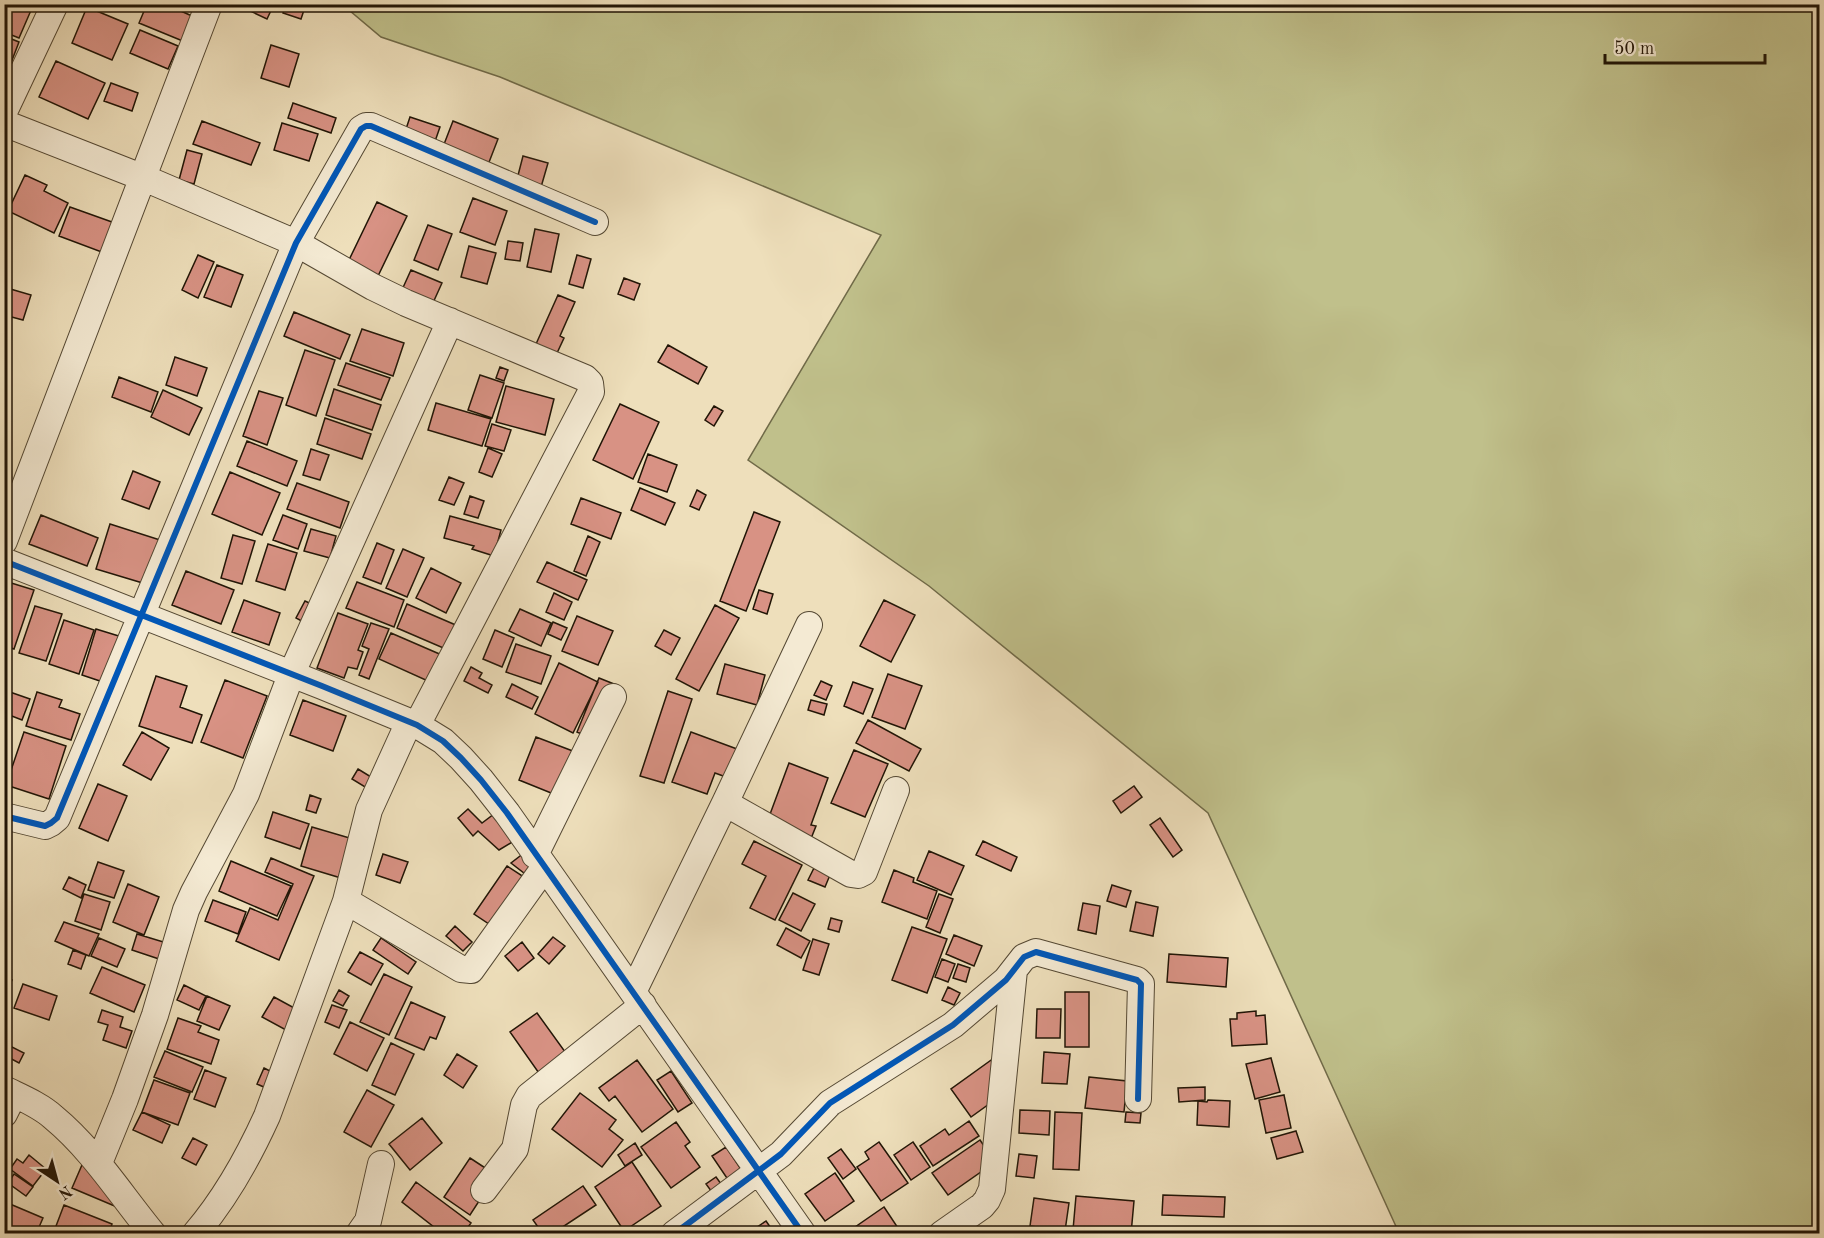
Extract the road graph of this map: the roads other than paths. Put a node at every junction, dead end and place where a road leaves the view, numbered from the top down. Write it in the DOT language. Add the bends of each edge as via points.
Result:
graph roads {
  1 [pos="55,4"];
  2 [pos="209,4"];
  3 [pos="4,112"];
  4 [pos="4,123"];
  5 [pos="144,178"];
  6 [pos="595,222"];
  7 [pos="296,243"];
  8 [pos="450,321"];
  9 [pos="4,542"];
  10 [pos="4,561"];
  11 [pos="141,615"];
  12 [pos="809,625"];
  13 [pos="291,675"];
  14 [pos="613,697"];
  15 [pos="413,724"];
  16 [pos="896,790"];
  17 [pos="725,803"];
  18 [pos="4,816"];
  19 [pos="540,862"];
  20 [pos="346,901"];
  21 [pos="1014,970"];
  22 [pos="638,999"];
  23 [pos="8,1099"];
  24 [pos="1138,1099"];
  25 [pos="99,1163"];
  26 [pos="381,1164"];
  27 [pos="760,1172"];
  28 [pos="484,1190"];
  29 [pos="131,1223"];
  30 [pos="153,1233"];
  31 [pos="195,1233"];
  32 [pos="360,1233"];
  33 [pos="674,1233"];
  34 [pos="803,1233"];
  35 [pos="942,1233"];
  1 -- 3 [label="street"];
  2 -- 5 [label="street"];
  4 -- 5 [label="street"];
  5 -- 7 [label="street"];
  5 -- 9 [label="street"];
  6 -- 7 [label="street" via="366,126"];
  7 -- 8 [label="street" via="373,287"];
  7 -- 11 [label="street"];
  8 -- 13 [label="street"];
  8 -- 15 [label="street" via="585,378 591,392"];
  10 -- 11 [label="street"];
  11 -- 13 [label="street"];
  11 -- 18 [label="street" via="57,818 45,826"];
  12 -- 17 [label="street"];
  13 -- 15 [label="street"];
  13 -- 25 [label="street" via="246,794 186,910 155,1015"];
  14 -- 19 [label="street"];
  15 -- 19 [label="street" via="443,741 482,780"];
  15 -- 20 [label="street" via="369,810"];
  16 -- 17 [label="street" via="864,872 858,875"];
  17 -- 22 [label="street"];
  19 -- 20 [label="street" via="471,970 461,969"];
  19 -- 22 [label="street"];
  20 -- 31 [label="street" via="254,1145 215,1210"];
  21 -- 24 [label="street" via="1024,957 1036,952 1141,984"];
  21 -- 27 [label="street" via="952,1025 830,1103"];
  21 -- 35 [label="street" via="992,1189 982,1206"];
  22 -- 27 [label="street"];
  22 -- 28 [label="street" via="529,1096 515,1149"];
  23 -- 25 [label="street" via="52,1115"];
  25 -- 29 [label="street"];
  26 -- 32 [label="street" via="368,1221"];
  27 -- 33 [label="street"];
  27 -- 34 [label="street"];
  29 -- 30 [label="street"];
}
